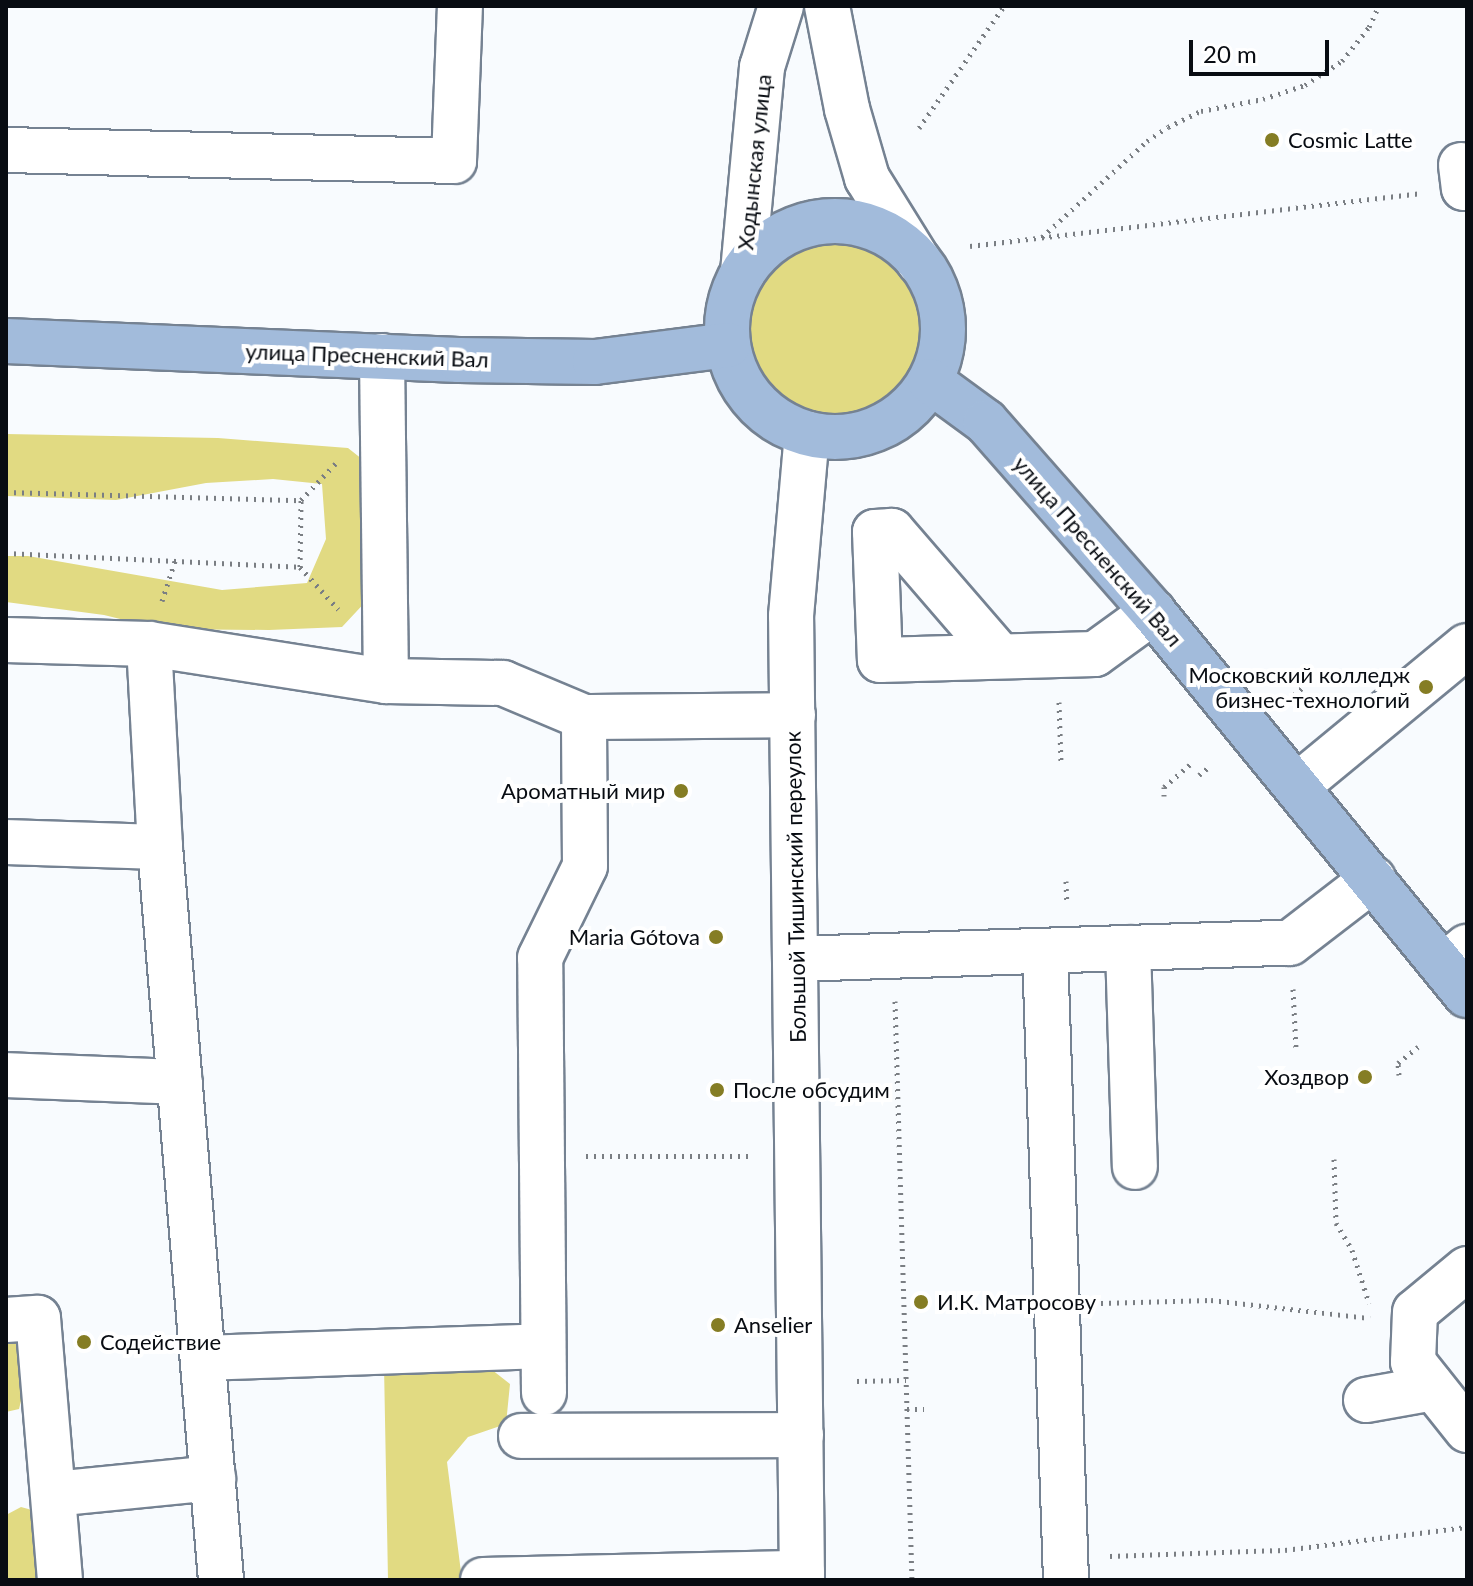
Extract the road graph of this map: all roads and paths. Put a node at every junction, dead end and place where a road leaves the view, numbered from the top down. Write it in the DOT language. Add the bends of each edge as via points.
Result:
graph roads {
  1 [pos="460,6"];
  2 [pos="781,6"];
  3 [pos="827,6"];
  4 [pos="1004,6"];
  5 [pos="1379,6"];
  6 [pos="919,128"];
  7 [pos="6,150"];
  8 [pos="1464,180"];
  9 [pos="1042,237"];
  10 [pos="970,246"];
  11 [pos="919,262"];
  12 [pos="743,272"];
  13 [pos="6,341"];
  14 [pos="728,345"];
  15 [pos="382,356"];
  16 [pos="930,381"];
  17 [pos="807,434"];
  18 [pos="340,459"];
  19 [pos="6,492"];
  20 [pos="301,500"];
  21 [pos="6,553"];
  22 [pos="300,567"];
  23 [pos="1153,612"];
  24 [pos="6,640"];
  25 [pos="149,644"];
  26 [pos="1467,646"];
  27 [pos="1057,653"];
  28 [pos="999,655"];
  29 [pos="386,671"];
  30 [pos="1316,676"];
  31 [pos="1294,695"];
  32 [pos="793,715"];
  33 [pos="584,717"];
  34 [pos="1061,761"];
  35 [pos="1190,764"];
  36 [pos="1210,766"];
  37 [pos="1199,775"];
  38 [pos="1297,786"];
  39 [pos="1164,796"];
  40 [pos="6,842"];
  41 [pos="160,847"];
  42 [pos="1373,879"];
  43 [pos="1290,943"];
  44 [pos="1128,948"];
  45 [pos="1045,951"];
  46 [pos="795,959"];
  47 [pos="1459,969"];
  48 [pos="894,988"];
  49 [pos="1418,1047"];
  50 [pos="1296,1048"];
  51 [pos="6,1075"];
  52 [pos="1399,1075"];
  53 [pos="180,1082"];
  54 [pos="798,1156"];
  55 [pos="541,1157"];
  56 [pos="1334,1159"];
  57 [pos="1135,1167"];
  58 [pos="1467,1269"];
  59 [pos="1056,1304"];
  60 [pos="6,1320"];
  61 [pos="543,1346"];
  62 [pos="203,1358"];
  63 [pos="906,1380"];
  64 [pos="857,1381"];
  65 [pos="1430,1384"];
  66 [pos="544,1393"];
  67 [pos="1366,1400"];
  68 [pos="907,1409"];
  69 [pos="924,1409"];
  70 [pos="1467,1430"];
  71 [pos="801,1435"];
  72 [pos="521,1436"];
  73 [pos="213,1478"];
  74 [pos="54,1494"];
  75 [pos="1467,1527"];
  76 [pos="1065,1568"];
  77 [pos="802,1576"];
  78 [pos="60,1580"];
  79 [pos="221,1580"];
  80 [pos="483,1580"];
  81 [pos="912,1580"];
  1 -- 7 [label="street" via="454,161"];
  2 -- 12 [label="street, Ходынская улица" via="762,67"];
  3 -- 11 [label="street" via="867,178"];
  4 -- 6 [label="path"];
  5 -- 9 [label="path" via="1342,61 1305,85 1201,111 1168,127"];
  8 -- 9 [label="path"];
  9 -- 10 [label="path"];
  11 -- 12 [label="main road" via="873,228 844,221 787,232 762,249"];
  11 -- 16 [label="main road" via="933,284 943,333"];
  12 -- 14 [label="main road" via="732,295"];
  13 -- 15 [label="main road, улица Пресненский Вал"];
  14 -- 15 [label="main road, улица Пресненский Вал" via="595,362"];
  14 -- 17 [label="main road" via="747,392 784,425"];
  15 -- 29 [label="street"];
  16 -- 17 [label="main road" via="916,401 878,428 831,438"];
  16 -- 23 [label="main road, улица Пресненский Вал" via="986,422"];
  17 -- 32 [label="street, Большой Тишинский переулок" via="791,616"];
  18 -- 20 [label="path"];
  19 -- 20 [label="path"];
  20 -- 22 [label="path"];
  21 -- 22 [label="path"];
  22 -- 29 [label="path"];
  23 -- 27 [label="street" via="1095,654"];
  23 -- 38 [label="main road, улица Пресненский Вал"];
  24 -- 25 [label="street"];
  25 -- 29 [label="street"];
  25 -- 41 [label="street"];
  26 -- 38 [label="street"];
  27 -- 28 [label="street"];
  27 -- 34 [label="path"];
  29 -- 33 [label="street" via="503,683"];
  30 -- 31 [label="path"];
  32 -- 33 [label="street"];
  32 -- 46 [label="street, Большой Тишинский переулок"];
  33 -- 55 [label="street" via="585,866 540,958"];
  35 -- 39 [label="path" via="1164,787"];
  36 -- 37 [label="path"];
  38 -- 42 [label="main road, улица Пресненский Вал"];
  40 -- 41 [label="street"];
  41 -- 53 [label="street"];
  42 -- 43 [label="street"];
  42 -- 47 [label="main road, улица Пресненский Вал"];
  43 -- 44 [label="street"];
  43 -- 50 [label="path"];
  44 -- 45 [label="street"];
  44 -- 57 [label="street"];
  45 -- 46 [label="street"];
  45 -- 59 [label="street"];
  46 -- 54 [label="street, Большой Тишинский переулок"];
  48 -- 63 [label="path"];
  49 -- 52 [label="path" via="1398,1063"];
  51 -- 53 [label="street"];
  53 -- 62 [label="street"];
  54 -- 55 [label="path"];
  54 -- 71 [label="street, Большой Тишинский переулок"];
  55 -- 61 [label="street"];
  56 -- 59 [label="path" via="1336,1223 1352,1250 1374,1318 1211,1300"];
  58 -- 65 [label="street" via="1415,1312 1413,1362"];
  59 -- 76 [label="street"];
  60 -- 74 [label="street" via="38,1318"];
  61 -- 62 [label="street"];
  61 -- 66 [label="street"];
  62 -- 73 [label="street"];
  63 -- 64 [label="path"];
  63 -- 68 [label="path"];
  65 -- 67 [label="street"];
  65 -- 70 [label="street"];
  68 -- 69 [label="path"];
  68 -- 81 [label="path"];
  71 -- 72 [label="street"];
  71 -- 77 [label="street, Большой Тишинский переулок"];
  73 -- 74 [label="street"];
  73 -- 79 [label="street"];
  74 -- 78 [label="street"];
  75 -- 76 [label="path" via="1285,1550"];
  77 -- 80 [label="street"];
}
